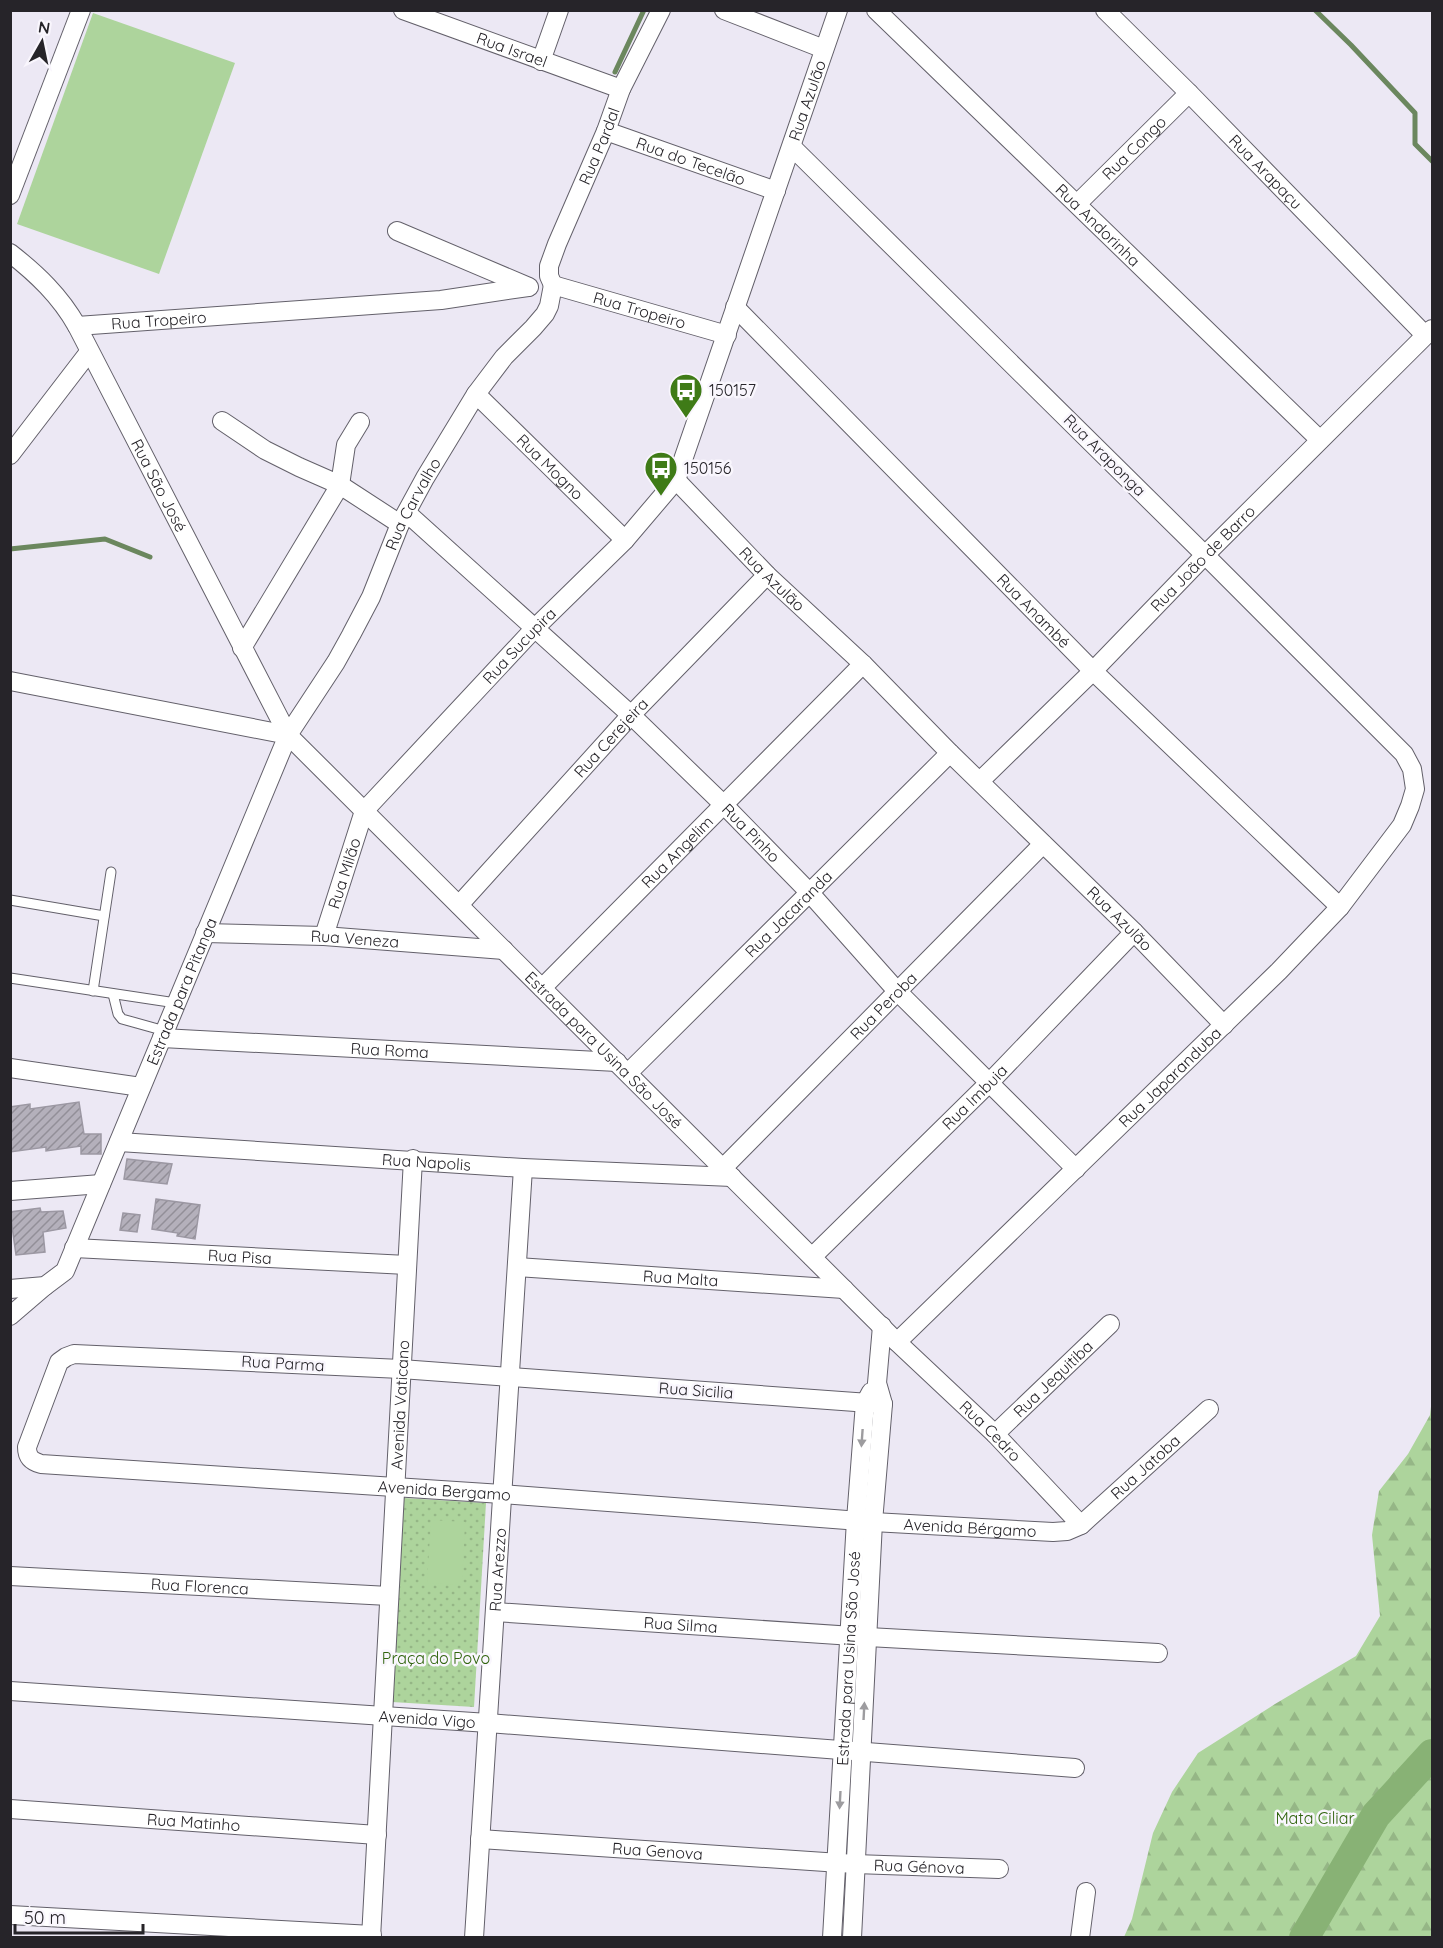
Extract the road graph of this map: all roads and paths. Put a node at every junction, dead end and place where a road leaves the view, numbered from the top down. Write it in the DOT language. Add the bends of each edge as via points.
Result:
graph roads {
  1 [pos="81,10"];
  2 [pos="403,10"];
  3 [pos="559,10"];
  4 [pos="661,10"];
  5 [pos="724,10"];
  6 [pos="838,10"];
  7 [pos="876,10"];
  8 [pos="1106,10"];
  9 [pos="824,49"];
  10 [pos="541,62"];
  11 [pos="621,89"];
  12 [pos="1189,93"];
  13 [pos="606,131"];
  14 [pos="792,147"];
  15 [pos="776,191"];
  16 [pos="10,195"];
  17 [pos="1077,204"];
  18 [pos="397,231"];
  19 [pos="10,253"];
  20 [pos="551,281"];
  21 [pos="528,287"];
  22 [pos="735,307"];
  23 [pos="77,326"];
  24 [pos="1429,332"];
  25 [pos="727,336"];
  26 [pos="89,352"];
  27 [pos="476,394"];
  28 [pos="222,421"];
  29 [pos="360,422"];
  30 [pos="1320,440"];
  31 [pos="10,455"];
  32 [pos="676,480"];
  33 [pos="340,484"];
  34 [pos="404,519"];
  35 [pos="625,540"];
  36 [pos="1205,555"];
  37 [pos="767,575"];
  38 [pos="534,629"];
  39 [pos="242,648"];
  40 [pos="863,664"];
  41 [pos="1093,671"];
  42 [pos="10,681"];
  43 [pos="631,715"];
  44 [pos="288,735"];
  45 [pos="950,753"];
  46 [pos="1412,769"];
  47 [pos="980,781"];
  48 [pos="724,805"];
  49 [pos="364,811"];
  50 [pos="1043,844"];
  51 [pos="111,872"];
  52 [pos="809,892"];
  53 [pos="10,900"];
  54 [pos="459,905"];
  55 [pos="1340,907"];
  56 [pos="104,916"];
  57 [pos="1134,932"];
  58 [pos="205,933"];
  59 [pos="324,936"];
  60 [pos="504,950"];
  61 [pos="10,978"];
  62 [pos="542,988"];
  63 [pos="93,991"];
  64 [pos="897,991"];
  65 [pos="112,994"];
  66 [pos="176,1003"];
  67 [pos="1224,1025"];
  68 [pos="163,1034"];
  69 [pos="10,1068"];
  70 [pos="622,1068"];
  71 [pos="55,1075"];
  72 [pos="10,1079"];
  73 [pos="990,1082"];
  74 [pos="141,1087"];
  75 [pos="118,1142"];
  76 [pos="413,1159"];
  77 [pos="523,1168"];
  78 [pos="1076,1169"];
  79 [pos="727,1172"];
  80 [pos="101,1184"];
  81 [pos="10,1191"];
  82 [pos="74,1248"];
  83 [pos="812,1257"];
  84 [pos="407,1265"];
  85 [pos="517,1267"];
  86 [pos="45,1286"];
  87 [pos="844,1288"];
  88 [pos="10,1289"];
  89 [pos="10,1316"];
  90 [pos="1110,1324"];
  91 [pos="882,1326"];
  92 [pos="897,1342"];
  93 [pos="401,1369"];
  94 [pos="510,1376"];
  95 [pos="874,1403"];
  96 [pos="1209,1409"];
  97 [pos="995,1434"];
  98 [pos="32,1461"];
  99 [pos="395,1488"];
  100 [pos="502,1494"];
  101 [pos="865,1521"];
  102 [pos="1081,1525"];
  103 [pos="10,1576"];
  104 [pos="389,1596"];
  105 [pos="495,1612"];
  106 [pos="859,1637"];
  107 [pos="1158,1653"];
  108 [pos="10,1691"];
  109 [pos="383,1717"];
  110 [pos="488,1723"];
  111 [pos="843,1751"];
  112 [pos="862,1752"];
  113 [pos="1075,1768"];
  114 [pos="10,1809"];
  115 [pos="377,1835"];
  116 [pos="480,1839"];
  117 [pos="837,1863"];
  118 [pos="855,1864"];
  119 [pos="999,1869"];
  120 [pos="1086,1892"];
  121 [pos="10,1915"];
  122 [pos="371,1936"];
  123 [pos="474,1938"];
  124 [pos="832,1938"];
  125 [pos="852,1938"];
  126 [pos="1080,1938"];
  1 -- 16 [label="street"];
  2 -- 10 [label="street, Rua Israel"];
  3 -- 10 [label="street"];
  4 -- 11 [label="street, Rua Pardal"];
  5 -- 9 [label="street"];
  6 -- 9 [label="street, Rua Azulão"];
  7 -- 17 [label="street, Rua Andorinha"];
  8 -- 12 [label="street, Rua Arapaçu"];
  9 -- 14 [label="street, Rua Azulão"];
  10 -- 11 [label="street, Rua Israel"];
  11 -- 13 [label="street, Rua Pardal"];
  12 -- 17 [label="street, Rua Congo"];
  12 -- 24 [label="street, Rua Arapaçu"];
  13 -- 15 [label="street, Rua do Tecelão"];
  13 -- 20 [label="street, Rua Pardal" via="557,244 549,266"];
  14 -- 15 [label="street, Rua Azulão"];
  14 -- 36 [label="street, Rua Araponga"];
  15 -- 22 [label="street, Rua Azulão"];
  17 -- 30 [label="street, Rua Andorinha"];
  18 -- 21 [label="street"];
  19 -- 23 [label="street, Rua São José" via="51,288"];
  20 -- 21 [label="street"];
  20 -- 25 [label="street, Rua Tropeiro"];
  20 -- 27 [label="street, Rua Carvalho" via="545,314"];
  21 -- 23 [label="street, Rua Tropeiro" via="441,300"];
  22 -- 25 [label="street, Rua Azulão"];
  22 -- 41 [label="street, Rua Anambé"];
  23 -- 26 [label="street, Rua São José"];
  24 -- 30 [label="street, Rua João de Barro"];
  25 -- 32 [label="street, Rua Azulão"];
  26 -- 31 [label="street"];
  26 -- 39 [label="street, Rua São José"];
  27 -- 34 [label="street, Rua Carvalho"];
  27 -- 35 [label="street, Rua Mogno"];
  28 -- 33 [label="street, Rua Pinho" via="265,450"];
  29 -- 33 [label="street" via="346,445"];
  30 -- 36 [label="street, Rua João de Barro"];
  32 -- 35 [label="street, Rua Sucupira"];
  32 -- 37 [label="street, Rua Azulão"];
  33 -- 34 [label="street, Rua Pinho"];
  33 -- 39 [label="street"];
  34 -- 38 [label="street, Rua Pinho"];
  34 -- 44 [label="street, Rua Carvalho" via="351,635"];
  35 -- 38 [label="street, Rua Sucupira"];
  36 -- 41 [label="street, Rua João de Barro"];
  36 -- 46 [label="street, Rua Araponga" via="1404,754"];
  37 -- 40 [label="street, Rua Azulão"];
  37 -- 43 [label="street, Rua Cerejeira"];
  38 -- 43 [label="street, Rua Pinho"];
  38 -- 49 [label="street, Rua Sucupira"];
  39 -- 44 [label="street, Rua São José"];
  40 -- 45 [label="street, Rua Azulão"];
  40 -- 48 [label="street, Rua Angelim"];
  41 -- 47 [label="street, Rua João de Barro"];
  41 -- 55 [label="street, Rua Anambé"];
  42 -- 44 [label="street"];
  43 -- 48 [label="street, Rua Pinho"];
  43 -- 54 [label="street, Rua Cerejeira"];
  44 -- 49 [label="street, Estrada para Usina São José"];
  44 -- 58 [label="street, Estrada para Pitanga"];
  45 -- 47 [label="street, Rua Azulão"];
  45 -- 52 [label="street, Rua Jacaranda"];
  46 -- 55 [label="street, Rua Japaranduba" via="1415,789 1402,825"];
  47 -- 50 [label="street, Rua Azulão"];
  48 -- 52 [label="street, Rua Pinho"];
  48 -- 62 [label="street, Rua Angelim"];
  49 -- 54 [label="street, Estrada para Usina São José"];
  49 -- 59 [label="street, Rua Milão"];
  50 -- 57 [label="street, Rua Azulão"];
  50 -- 64 [label="street, Rua Peroba"];
  51 -- 56 [label="lane"];
  52 -- 64 [label="street, Rua Pinho"];
  52 -- 70 [label="street, Rua Jacaranda"];
  53 -- 56 [label="lane"];
  54 -- 60 [label="street, Estrada para Usina São José"];
  55 -- 67 [label="street, Rua Japaranduba"];
  56 -- 63 [label="lane"];
  57 -- 67 [label="street, Rua Azulão"];
  57 -- 73 [label="street, Rua Imbuia"];
  58 -- 59 [label="street, Rua Veneza"];
  58 -- 66 [label="street, Estrada para Pitanga"];
  59 -- 60 [label="street, Rua Veneza"];
  60 -- 62 [label="street, Estrada para Usina São José"];
  61 -- 63 [label="lane"];
  62 -- 70 [label="street, Estrada para Usina São José"];
  63 -- 65 [label="lane"];
  64 -- 73 [label="street, Rua Pinho"];
  64 -- 79 [label="street, Rua Peroba"];
  65 -- 66 [label="lane"];
  65 -- 68 [label="lane" via="122,1019"];
  66 -- 68 [label="street, Estrada para Pitanga"];
  67 -- 78 [label="street, Rua Japaranduba"];
  68 -- 70 [label="street, Rua Roma"];
  68 -- 74 [label="street, Estrada para Pitanga"];
  69 -- 71 [label="street"];
  70 -- 79 [label="street, Estrada para Usina São José"];
  71 -- 72 [label="street"];
  71 -- 74 [label="street"];
  73 -- 78 [label="street, Rua Pinho"];
  73 -- 83 [label="street, Rua Imbuia"];
  74 -- 75 [label="street, Estrada para Pitanga"];
  75 -- 76 [label="street, Rua Napolis"];
  75 -- 80 [label="street, Estrada para Pitanga"];
  76 -- 77 [label="street, Rua Napolis"];
  76 -- 84 [label="street, Avenida Vaticano"];
  77 -- 79 [label="street, Rua Napolis"];
  77 -- 85 [label="street, Rua Arezzo"];
  78 -- 92 [label="street, Rua Japaranduba"];
  79 -- 83 [label="street, Estrada para Usina São José"];
  80 -- 81 [label="street"];
  80 -- 82 [label="street, Estrada para Pitanga"];
  82 -- 84 [label="street, Rua Pisa"];
  82 -- 86 [label="street, Estrada para Pitanga" via="65,1271"];
  83 -- 87 [label="street, Estrada para Usina São José"];
  84 -- 93 [label="street, Avenida Vaticano"];
  85 -- 87 [label="street, Rua Malta"];
  85 -- 94 [label="street, Rua Arezzo"];
  86 -- 88 [label="street"];
  86 -- 89 [label="street, Estrada para Pitanga"];
  87 -- 91 [label="street, Estrada para Usina São José"];
  90 -- 97 [label="street, Rua Jequitiba"];
  91 -- 92 [label="street"];
  91 -- 95 [label="street, Estrada para Usina São José"];
  92 -- 97 [label="street, Rua Cedro"];
  93 -- 94 [label="street, Rua Parma"];
  93 -- 98 [label="street, Rua Parma" via="83,1354 66,1357 59,1362 27,1447"];
  93 -- 99 [label="street, Avenida Vaticano"];
  94 -- 95 [label="street, Rua Sicilia"];
  94 -- 100 [label="street, Rua Arezzo"];
  95 -- 101 [label="street, Estrada para Usina São José"];
  96 -- 102 [label="street, Rua Jatoba"];
  97 -- 102 [label="street, Rua Cedro"];
  98 -- 99 [label="street, Avenida Bergamo"];
  99 -- 100 [label="street, Avenida Bergamo"];
  99 -- 104 [label="street, Avenida Vaticano"];
  100 -- 101 [label="street, Avenida Bergamo"];
  100 -- 105 [label="street, Rua Arezzo"];
  101 -- 102 [label="street, Avenida Bérgamo" via="1053,1532"];
  101 -- 106 [label="street, Estrada para Usina São José"];
  103 -- 104 [label="street, Rua Florenca"];
  104 -- 109 [label="street, Avenida Vaticano"];
  105 -- 106 [label="street, Rua Silma"];
  105 -- 110 [label="street, Rua Arezzo"];
  106 -- 107 [label="street, Rua Silma"];
  106 -- 111 [label="street, Estrada para Usina São José"];
  112 -- 106 [label="street, Estrada para Usina São José, one-way"];
  108 -- 109 [label="street, Avenida Vigo"];
  109 -- 110 [label="street, Avenida Vigo"];
  109 -- 115 [label="street, Avenida Vaticano"];
  110 -- 111 [label="street, Avenida Vigo"];
  110 -- 116 [label="street, Rua Arezzo"];
  111 -- 112 [label="street, Avenida Vigo"];
  111 -- 117 [label="street, Estrada para Usina São José, one-way"];
  112 -- 113 [label="street, Avenida Vigo"];
  112 -- 118 [label="street, Estrada para Usina São José"];
  114 -- 115 [label="street, Rua Matinho"];
  115 -- 122 [label="street, Avenida Vaticano"];
  116 -- 117 [label="street, Rua Genova"];
  116 -- 123 [label="street, Rua Arezzo"];
  117 -- 118 [label="street, Rua Génova"];
  117 -- 124 [label="street, Estrada para Usina São José"];
  118 -- 119 [label="street, Rua Génova"];
  118 -- 125 [label="street, Estrada para Usina São José"];
  120 -- 126 [label="street"];
  121 -- 122 [label="street"];
}
